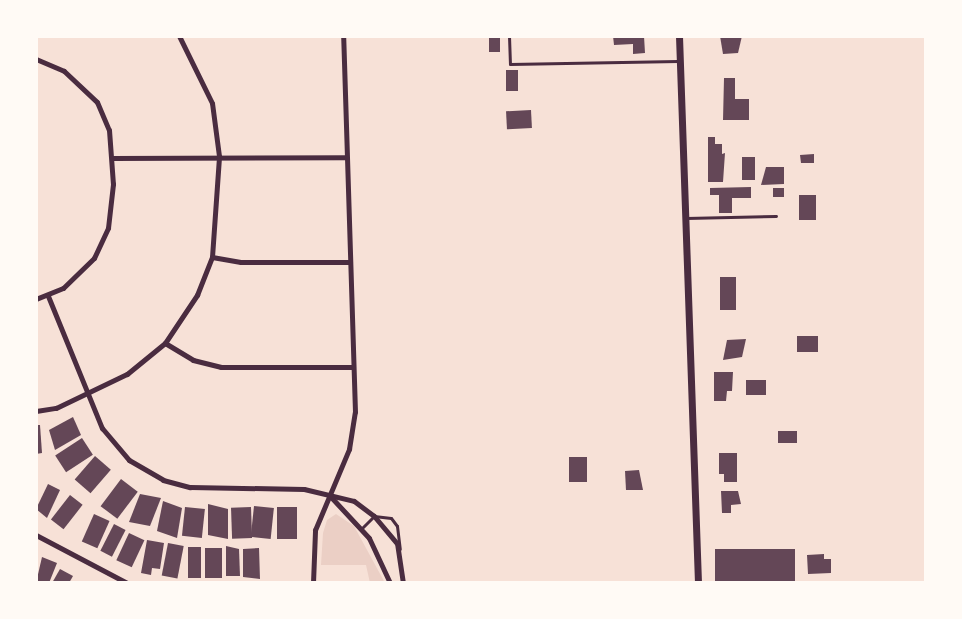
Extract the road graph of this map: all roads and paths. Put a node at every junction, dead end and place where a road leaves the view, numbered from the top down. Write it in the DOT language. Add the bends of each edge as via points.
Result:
graph roads {
  1 [pos="179,36"];
  2 [pos="343,36"];
  3 [pos="509,36"];
  4 [pos="679,36"];
  5 [pos="36,59"];
  6 [pos="680,61"];
  7 [pos="219,156"];
  8 [pos="346,157"];
  9 [pos="112,158"];
  10 [pos="776,216"];
  11 [pos="684,218"];
  12 [pos="213,257"];
  13 [pos="350,262"];
  14 [pos="48,296"];
  15 [pos="36,299"];
  16 [pos="165,343"];
  17 [pos="353,367"];
  18 [pos="86,394"];
  19 [pos="36,411"];
  20 [pos="330,496"];
  21 [pos="374,516"];
  22 [pos="362,528"];
  23 [pos="36,535"];
  24 [pos="401,551"];
  25 [pos="127,583"];
  26 [pos="312,583"];
  27 [pos="390,583"];
  28 [pos="403,583"];
  29 [pos="698,583"];
  1 -- 7 [label="street" via="212,103"];
  2 -- 8 [label="street"];
  3 -- 6 [label="lane" via="510,64"];
  4 -- 6 [label="street"];
  5 -- 9 [label="street" via="64,71 97,102 109,130"];
  6 -- 11 [label="street"];
  7 -- 8 [label="street"];
  7 -- 9 [label="street"];
  7 -- 12 [label="street"];
  8 -- 13 [label="street"];
  9 -- 14 [label="street" via="112,208 102,244 80,274"];
  10 -- 11 [label="lane"];
  11 -- 29 [label="street"];
  12 -- 13 [label="street" via="241,262"];
  12 -- 16 [label="street" via="197,295"];
  13 -- 17 [label="street"];
  14 -- 15 [label="street"];
  14 -- 18 [label="street"];
  16 -- 17 [label="street" via="193,360 221,367"];
  16 -- 18 [label="street" via="127,374"];
  17 -- 20 [label="street" via="352,438"];
  18 -- 19 [label="street" via="56,408"];
  18 -- 20 [label="street" via="102,428 119,451 163,480 207,488 304,489"];
  20 -- 21 [label="street" via="354,501"];
  20 -- 22 [label="street"];
  20 -- 26 [label="street" via="315,530"];
  21 -- 22 [label="lane"];
  21 -- 24 [label="street"];
  21 -- 24 [label="lane" via="394,521"];
  22 -- 27 [label="street"];
  23 -- 25 [label="street"];
  24 -- 28 [label="street"];
}
